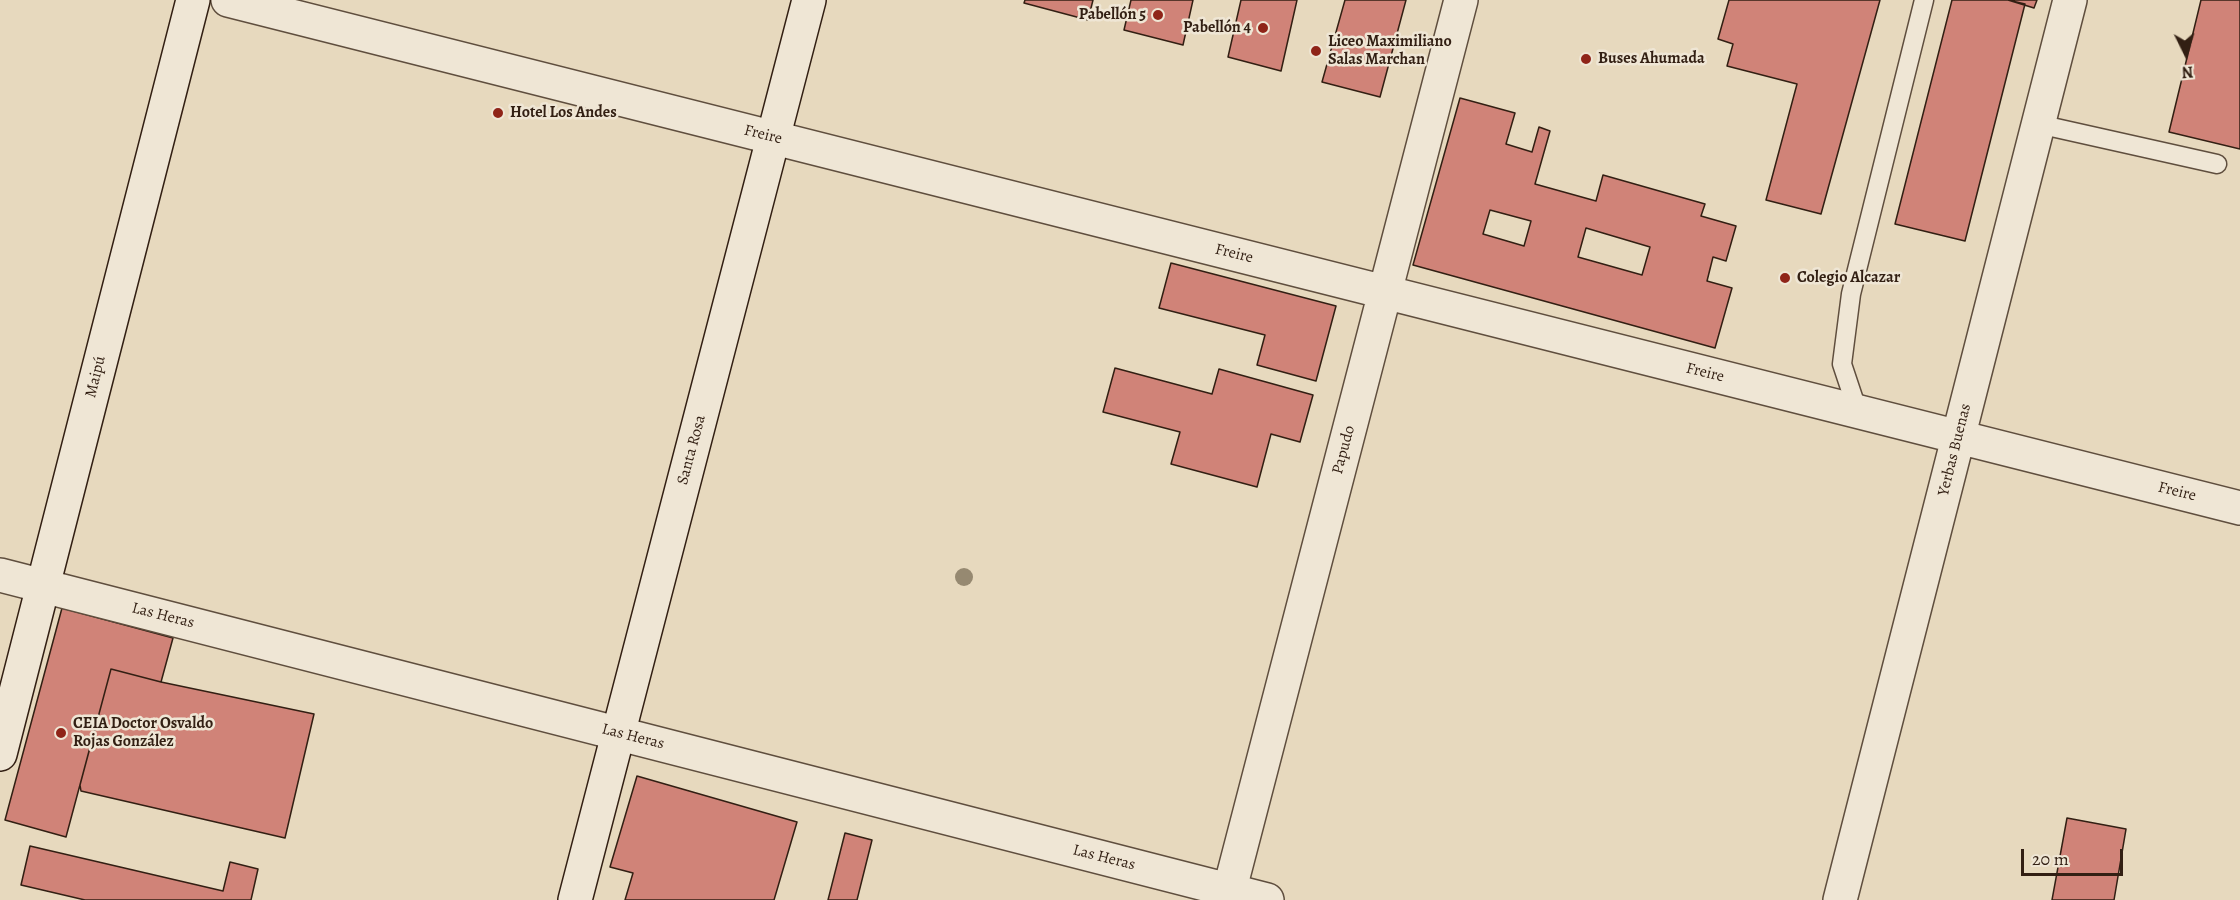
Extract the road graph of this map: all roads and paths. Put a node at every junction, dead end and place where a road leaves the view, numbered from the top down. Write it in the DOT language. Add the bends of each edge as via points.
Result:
graph roads {
  1 [pos="193,0"];
  2 [pos="228,0"];
  3 [pos="809,0"];
  4 [pos="1461,0"];
  5 [pos="1924,0"];
  6 [pos="2070,0"];
  7 [pos="2038,124"];
  8 [pos="773,138"];
  9 [pos="2217,164"];
  10 [pos="1385,292"];
  11 [pos="1858,412"];
  12 [pos="1958,437"];
  13 [pos="2240,508"];
  14 [pos="0,575"];
  15 [pos="43,586"];
  16 [pos="618,733"];
  17 [pos="0,754"];
  18 [pos="1228,895"];
  19 [pos="575,900"];
  20 [pos="1267,900"];
  21 [pos="1840,900"];
  1 -- 15 [label="street, Maipú"];
  2 -- 8 [label="street, Freire"];
  3 -- 8 [label="street, Santa Rosa"];
  4 -- 10 [label="street, Papudo"];
  5 -- 11 [label="lane" via="1851,294 1842,364"];
  6 -- 7 [label="street, Yerbas Buenas"];
  7 -- 9 [label="lane"];
  7 -- 12 [label="street, Yerbas Buenas"];
  8 -- 10 [label="street, Freire"];
  8 -- 16 [label="street, Santa Rosa"];
  10 -- 11 [label="street, Freire"];
  10 -- 18 [label="street, Papudo"];
  11 -- 12 [label="street, Freire"];
  12 -- 13 [label="street, Freire"];
  12 -- 21 [label="street, Yerbas Buenas"];
  14 -- 15 [label="street, Las Heras"];
  15 -- 16 [label="street, Las Heras"];
  15 -- 17 [label="street, Maipú"];
  16 -- 18 [label="street, Las Heras"];
  16 -- 19 [label="street, Santa Rosa"];
  18 -- 20 [label="street, Las Heras"];
}
